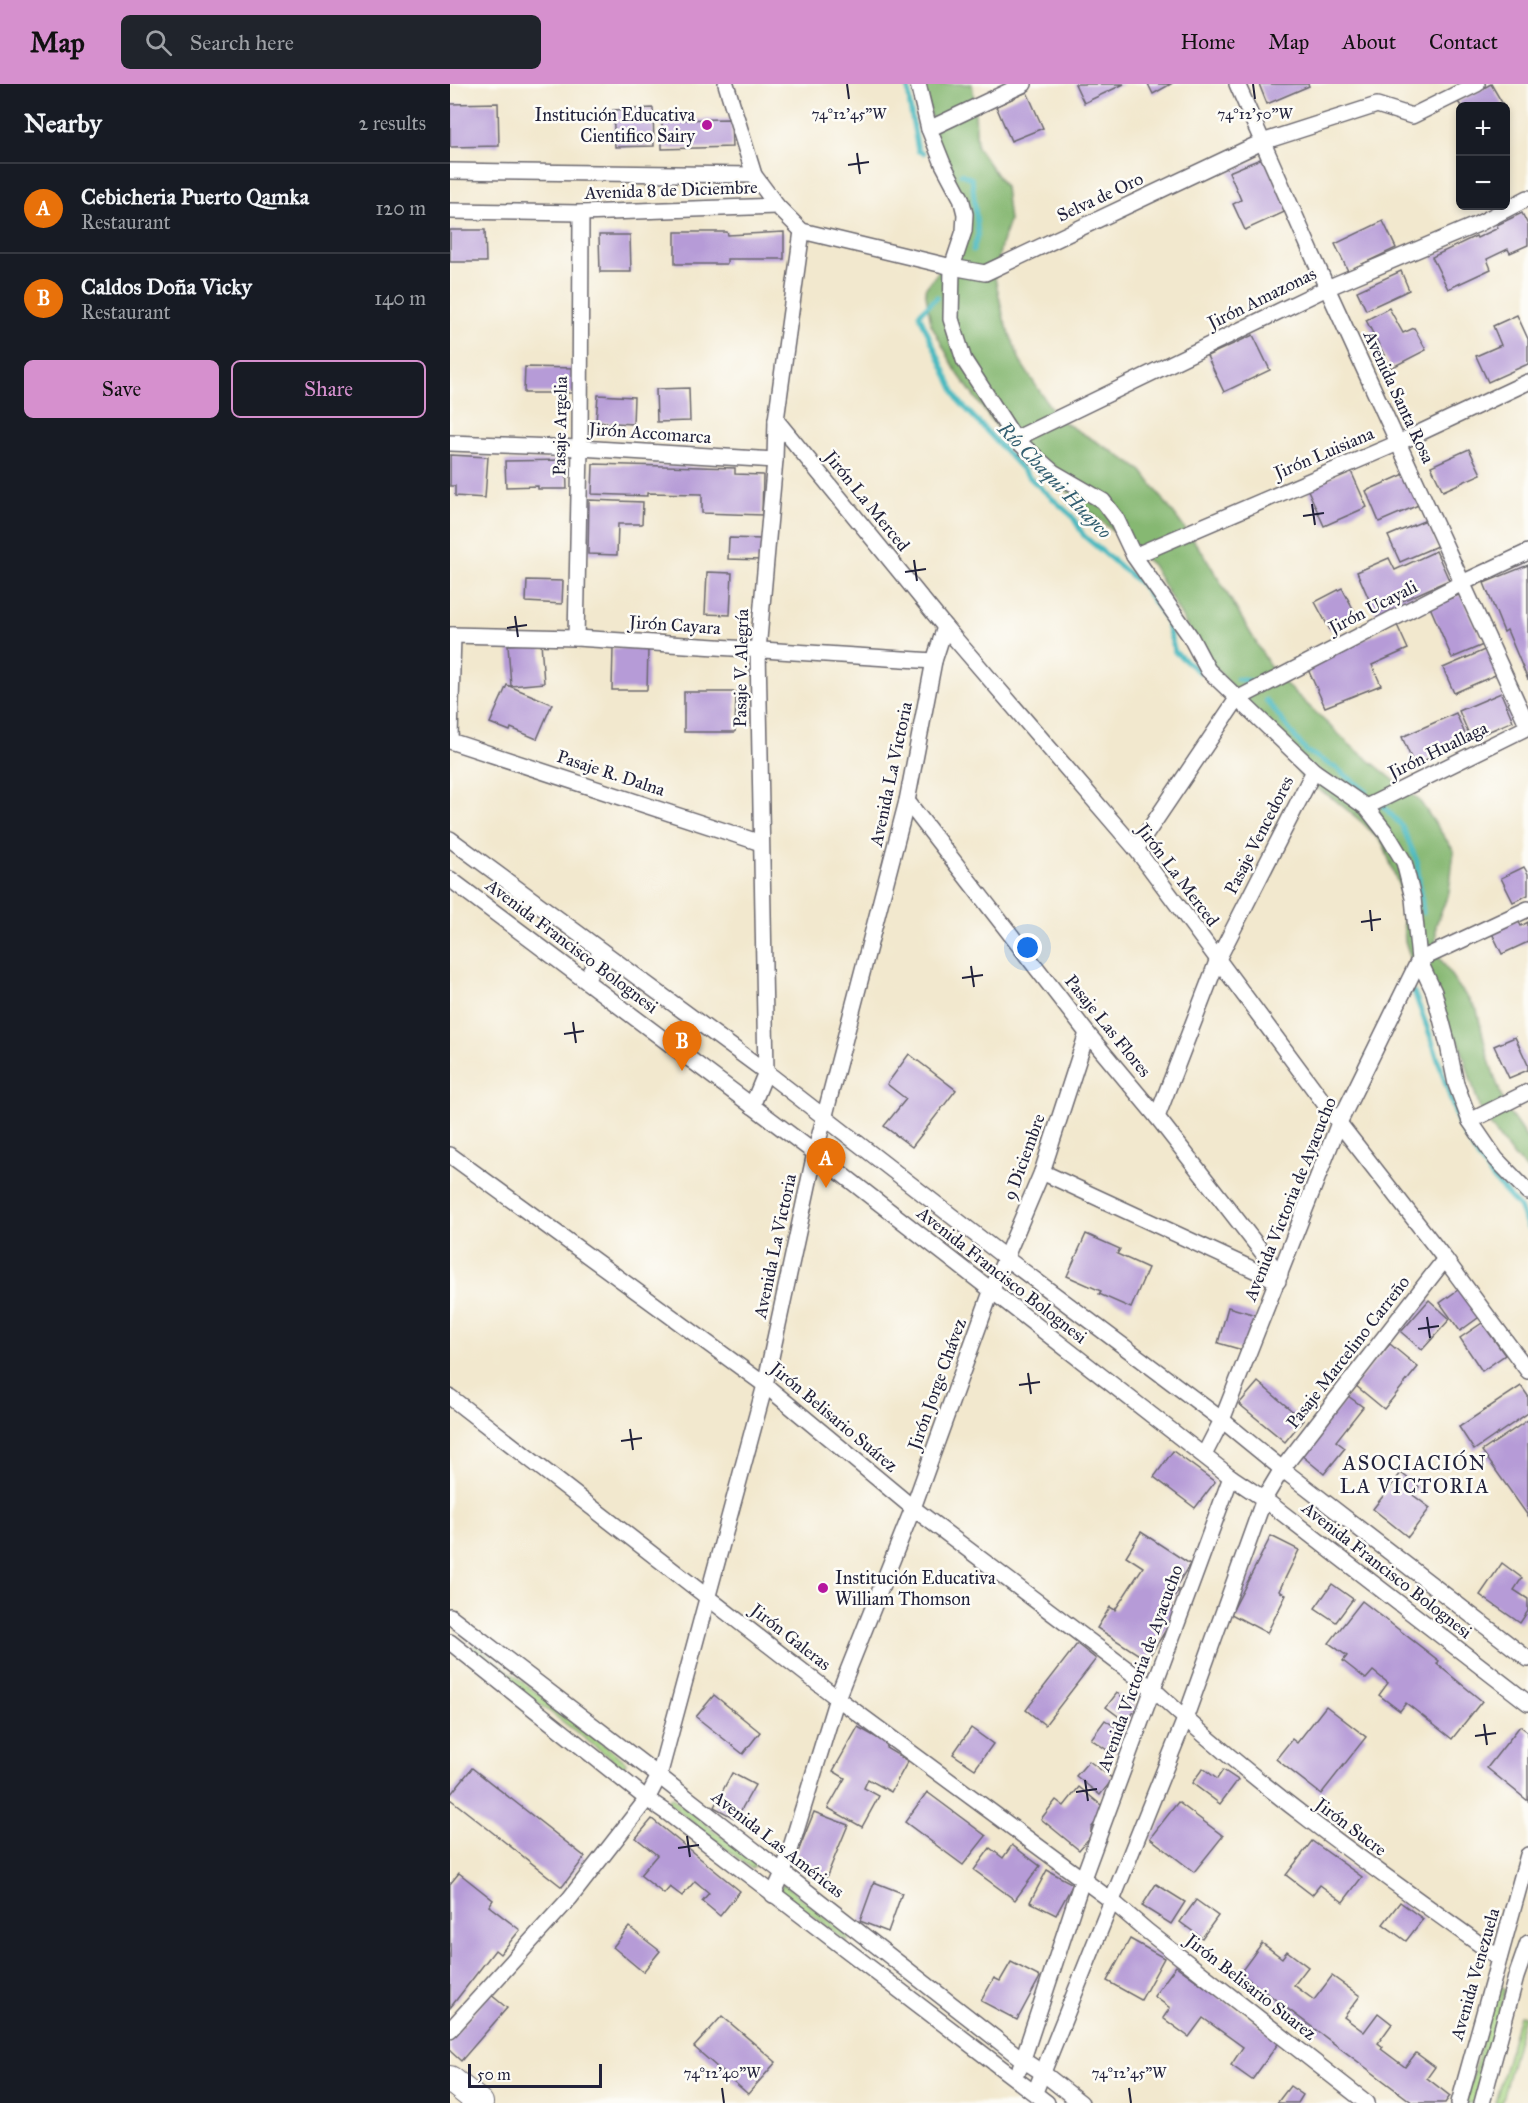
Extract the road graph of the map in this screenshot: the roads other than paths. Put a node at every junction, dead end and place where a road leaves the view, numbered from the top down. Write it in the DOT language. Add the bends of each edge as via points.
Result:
graph roads {
  1 [pos="726,84"];
  2 [pos="918,84"];
  3 [pos="1024,84"];
  4 [pos="1237,84"];
  5 [pos="1477,84"];
  6 [pos="929,129"];
  7 [pos="1262,142"];
  8 [pos="450,171"];
  9 [pos="754,175"];
  10 [pos="1528,198"];
  11 [pos="777,206"];
  12 [pos="450,211"];
  13 [pos="581,213"];
  14 [pos="802,231"];
  15 [pos="952,267"];
  16 [pos="1327,288"];
  17 [pos="1528,382"];
  18 [pos="776,420"];
  19 [pos="1015,438"];
  20 [pos="450,443"];
  21 [pos="1398,443"];
  22 [pos="580,448"];
  23 [pos="775,460"];
  24 [pos="1528,552"];
  25 [pos="1134,556"];
  26 [pos="1462,583"];
  27 [pos="945,627"];
  28 [pos="451,635"];
  29 [pos="576,638"];
  30 [pos="758,650"];
  31 [pos="934,661"];
  32 [pos="1237,699"];
  33 [pos="1528,726"];
  34 [pos="450,739"];
  35 [pos="1314,771"];
  36 [pos="907,801"];
  37 [pos="1366,807"];
  38 [pos="450,839"];
  39 [pos="761,843"];
  40 [pos="1136,849"];
  41 [pos="450,879"];
  42 [pos="1528,909"];
  43 [pos="601,951"];
  44 [pos="1218,959"];
  45 [pos="1419,960"];
  46 [pos="586,980"];
  47 [pos="1087,1033"];
  48 [pos="766,1072"];
  49 [pos="1528,1092"];
  50 [pos="752,1106"];
  51 [pos="825,1117"];
  52 [pos="1157,1117"];
  53 [pos="1470,1121"];
  54 [pos="1339,1123"];
  55 [pos="815,1153"];
  56 [pos="450,1155"];
  57 [pos="1042,1172"];
  58 [pos="1528,1192"];
  59 [pos="1007,1259"];
  60 [pos="1444,1259"];
  61 [pos="1279,1278"];
  62 [pos="991,1292"];
  63 [pos="1528,1371"];
  64 [pos="765,1385"];
  65 [pos="450,1397"];
  66 [pos="1222,1420"];
  67 [pos="1203,1455"];
  68 [pos="1282,1469"];
  69 [pos="1231,1477"];
  70 [pos="1264,1499"];
  71 [pos="913,1508"];
  72 [pos="707,1595"];
  73 [pos="450,1616"];
  74 [pos="450,1642"];
  75 [pos="1528,1659"];
  76 [pos="1153,1689"];
  77 [pos="837,1698"];
  78 [pos="1528,1703"];
  79 [pos="1185,1719"];
  80 [pos="658,1776"];
  81 [pos="646,1799"];
  82 [pos="1528,1855"];
  83 [pos="783,1873"];
  84 [pos="1082,1881"];
  85 [pos="773,1895"];
  86 [pos="1112,1901"];
  87 [pos="1528,1943"];
  88 [pos="1497,1964"];
  89 [pos="1522,1981"];
  90 [pos="450,2030"];
  91 [pos="1023,2060"];
  92 [pos="1043,2073"];
  93 [pos="1015,2077"];
  94 [pos="450,2079"];
  95 [pos="1035,2092"];
  96 [pos="480,2103"];
  97 [pos="1047,2103"];
  98 [pos="1081,2103"];
  99 [pos="1367,2103"];
  100 [pos="1459,2103"];
  101 [pos="1482,2103"];
  1 -- 9 [label="street"];
  2 -- 6 [label="street"];
  3 -- 6 [label="street"];
  4 -- 7 [label="street, Avenida Santa Rosa"];
  5 -- 7 [label="street, Selva de Oro" via="1412,116 1377,105"];
  6 -- 15 [label="street" via="965,214 964,231"];
  7 -- 15 [label="street, Selva de Oro" via="985,273"];
  7 -- 16 [label="street, Avenida Santa Rosa"];
  8 -- 9 [label="street, Avenida 8 de Diciembre"];
  9 -- 11 [label="street"];
  10 -- 16 [label="street, Jirón Amazonas" via="1478,224"];
  11 -- 13 [label="street, Avenida 8 de Diciembre"];
  11 -- 14 [label="street, Avenida 8 de Diciembre"];
  12 -- 13 [label="street, Avenida 8 de Diciembre"];
  13 -- 22 [label="street, Pasaje Argelia"];
  14 -- 15 [label="street"];
  14 -- 18 [label="street, Pasaje V. Alegría"];
  15 -- 19 [label="street" via="951,319 964,360"];
  16 -- 19 [label="street, Jirón Amazonas"];
  16 -- 21 [label="street, Avenida Santa Rosa"];
  17 -- 21 [label="street, Jirón Luisiana"];
  18 -- 23 [label="street, Pasaje V. Alegría"];
  18 -- 27 [label="street, Jirón La Merced"];
  19 -- 25 [label="street" via="1053,472 1103,501"];
  20 -- 22 [label="street, Jirón Accomarca"];
  21 -- 25 [label="street, Jirón Luisiana"];
  21 -- 26 [label="street, Avenida Santa Rosa"];
  22 -- 23 [label="street, Jirón Accomarca"];
  22 -- 29 [label="street, Pasaje Argelia"];
  23 -- 30 [label="street, Pasaje V. Alegría"];
  24 -- 26 [label="street, Jirón Ucayali"];
  25 -- 32 [label="street" via="1190,636 1208,670"];
  26 -- 32 [label="street, Jirón Ucayali"];
  26 -- 33 [label="street, Avenida Santa Rosa"];
  27 -- 31 [label="street, Avenida La Victoria"];
  27 -- 40 [label="street, Jirón La Merced"];
  28 -- 29 [label="street, Jirón Cayara"];
  28 -- 34 [label="street"];
  29 -- 30 [label="street, Jirón Cayara"];
  30 -- 31 [label="street, Jirón Cayara"];
  30 -- 39 [label="street, Pasaje V. Alegría"];
  31 -- 36 [label="street, Avenida La Victoria"];
  32 -- 35 [label="street"];
  32 -- 40 [label="street"];
  33 -- 37 [label="street, Jirón Huallaga"];
  34 -- 39 [label="street, Pasaje R. Dalna"];
  35 -- 37 [label="street"];
  35 -- 44 [label="street, Pasaje Vencedores"];
  36 -- 47 [label="street, Pasaje Las Flores"];
  36 -- 51 [label="street, Avenida La Victoria"];
  37 -- 45 [label="street" via="1404,862 1413,898"];
  38 -- 43 [label="street, Avenida Francisco Bolognesi"];
  39 -- 48 [label="street, Pasaje V. Alegría"];
  40 -- 44 [label="street, Jirón La Merced"];
  41 -- 46 [label="street, Avenida Francisco Bolognesi"];
  42 -- 45 [label="street"];
  43 -- 46 [label="street"];
  43 -- 48 [label="street, Avenida Francisco Bolognesi"];
  44 -- 52 [label="street, Pasaje Vencedores"];
  44 -- 54 [label="street, Jirón La Merced"];
  45 -- 53 [label="street" via="1434,992 1456,1084"];
  45 -- 54 [label="street, Avenida Victoria de Ayacucho"];
  46 -- 50 [label="street, Avenida Francisco Bolognesi"];
  47 -- 52 [label="street, Pasaje Las Flores"];
  47 -- 57 [label="street, 9 Diciembre"];
  48 -- 50 [label="street, Pasaje V. Alegría"];
  48 -- 51 [label="street, Avenida Francisco Bolognesi"];
  49 -- 53 [label="street"];
  50 -- 55 [label="street, Avenida Francisco Bolognesi"];
  51 -- 55 [label="street, Avenida La Victoria"];
  51 -- 59 [label="street, Avenida Francisco Bolognesi"];
  52 -- 61 [label="street, Pasaje Las Flores"];
  53 -- 58 [label="street" via="1496,1159"];
  54 -- 60 [label="street, Jirón La Merced"];
  54 -- 61 [label="street, Avenida Victoria de Ayacucho"];
  55 -- 62 [label="street, Avenida Francisco Bolognesi"];
  55 -- 64 [label="street, Avenida La Victoria"];
  56 -- 64 [label="street, Jirón Belisario Suárez"];
  57 -- 59 [label="street, 9 Diciembre"];
  57 -- 61 [label="street"];
  59 -- 62 [label="street, 9 Diciembre"];
  59 -- 66 [label="street, Avenida Francisco Bolognesi"];
  60 -- 63 [label="street, Jirón La Merced"];
  60 -- 68 [label="street, Pasaje Marcelino Carreño"];
  61 -- 66 [label="street, Avenida Victoria de Ayacucho"];
  62 -- 67 [label="street, Avenida Francisco Bolognesi"];
  62 -- 71 [label="street, Jirón Jorge Chávez"];
  64 -- 71 [label="street, Jirón Belisario Suárez"];
  64 -- 72 [label="street, Avenida La Victoria"];
  65 -- 72 [label="street, Jirón Galeras"];
  66 -- 67 [label="street, Avenida Victoria de Ayacucho"];
  66 -- 68 [label="street, Avenida Francisco Bolognesi"];
  67 -- 69 [label="street, Avenida Francisco Bolognesi"];
  68 -- 70 [label="street, Pasaje Marcelino Carreño"];
  68 -- 75 [label="street, Avenida Francisco Bolognesi"];
  69 -- 70 [label="street, Avenida Francisco Bolognesi"];
  69 -- 76 [label="street, Avenida Victoria de Ayacucho"];
  70 -- 78 [label="street, Avenida Francisco Bolognesi"];
  70 -- 79 [label="street"];
  71 -- 76 [label="street, Jirón Belisario Suárez"];
  71 -- 77 [label="street, Jirón Jorge Chávez"];
  72 -- 77 [label="street, Jirón Galeras"];
  72 -- 80 [label="street, Avenida La Victoria"];
  73 -- 80 [label="street, Avenida Las Américas"];
  74 -- 81 [label="street"];
  76 -- 79 [label="street, Jirón Belisario Suárez"];
  76 -- 84 [label="street, Avenida Victoria de Ayacucho"];
  77 -- 83 [label="street, Jirón Jorge Chávez"];
  77 -- 84 [label="street, Jirón Galeras"];
  79 -- 86 [label="street"];
  79 -- 88 [label="street, Jirón Sucre" via="1334,1840"];
  80 -- 81 [label="street, Avenida La Victoria"];
  80 -- 83 [label="street, Avenida Las Américas"];
  81 -- 85 [label="street"];
  81 -- 90 [label="street, Avenida La Victoria" via="570,1898"];
  82 -- 88 [label="street, Avenida Venezuela"];
  83 -- 85 [label="street, Jirón Jorge Chávez"];
  83 -- 91 [label="street, Avenida Las Américas"];
  84 -- 86 [label="street, Jirón Galeras"];
  84 -- 91 [label="street, Avenida Victoria de Ayacucho"];
  85 -- 93 [label="street"];
  86 -- 92 [label="street"];
  86 -- 99 [label="street, Jirón Belisario Suarez"];
  87 -- 89 [label="street"];
  88 -- 89 [label="street, Jirón Sucre"];
  88 -- 100 [label="street, Avenida Venezuela"];
  89 -- 101 [label="street"];
  91 -- 92 [label="street, Avenida Las Américas"];
  91 -- 93 [label="street, Avenida Victoria de Ayacucho"];
  92 -- 95 [label="street"];
  92 -- 98 [label="street, Avenida Las Américas"];
  93 -- 95 [label="street"];
  94 -- 96 [label="highway"];
  95 -- 97 [label="street"];
}
